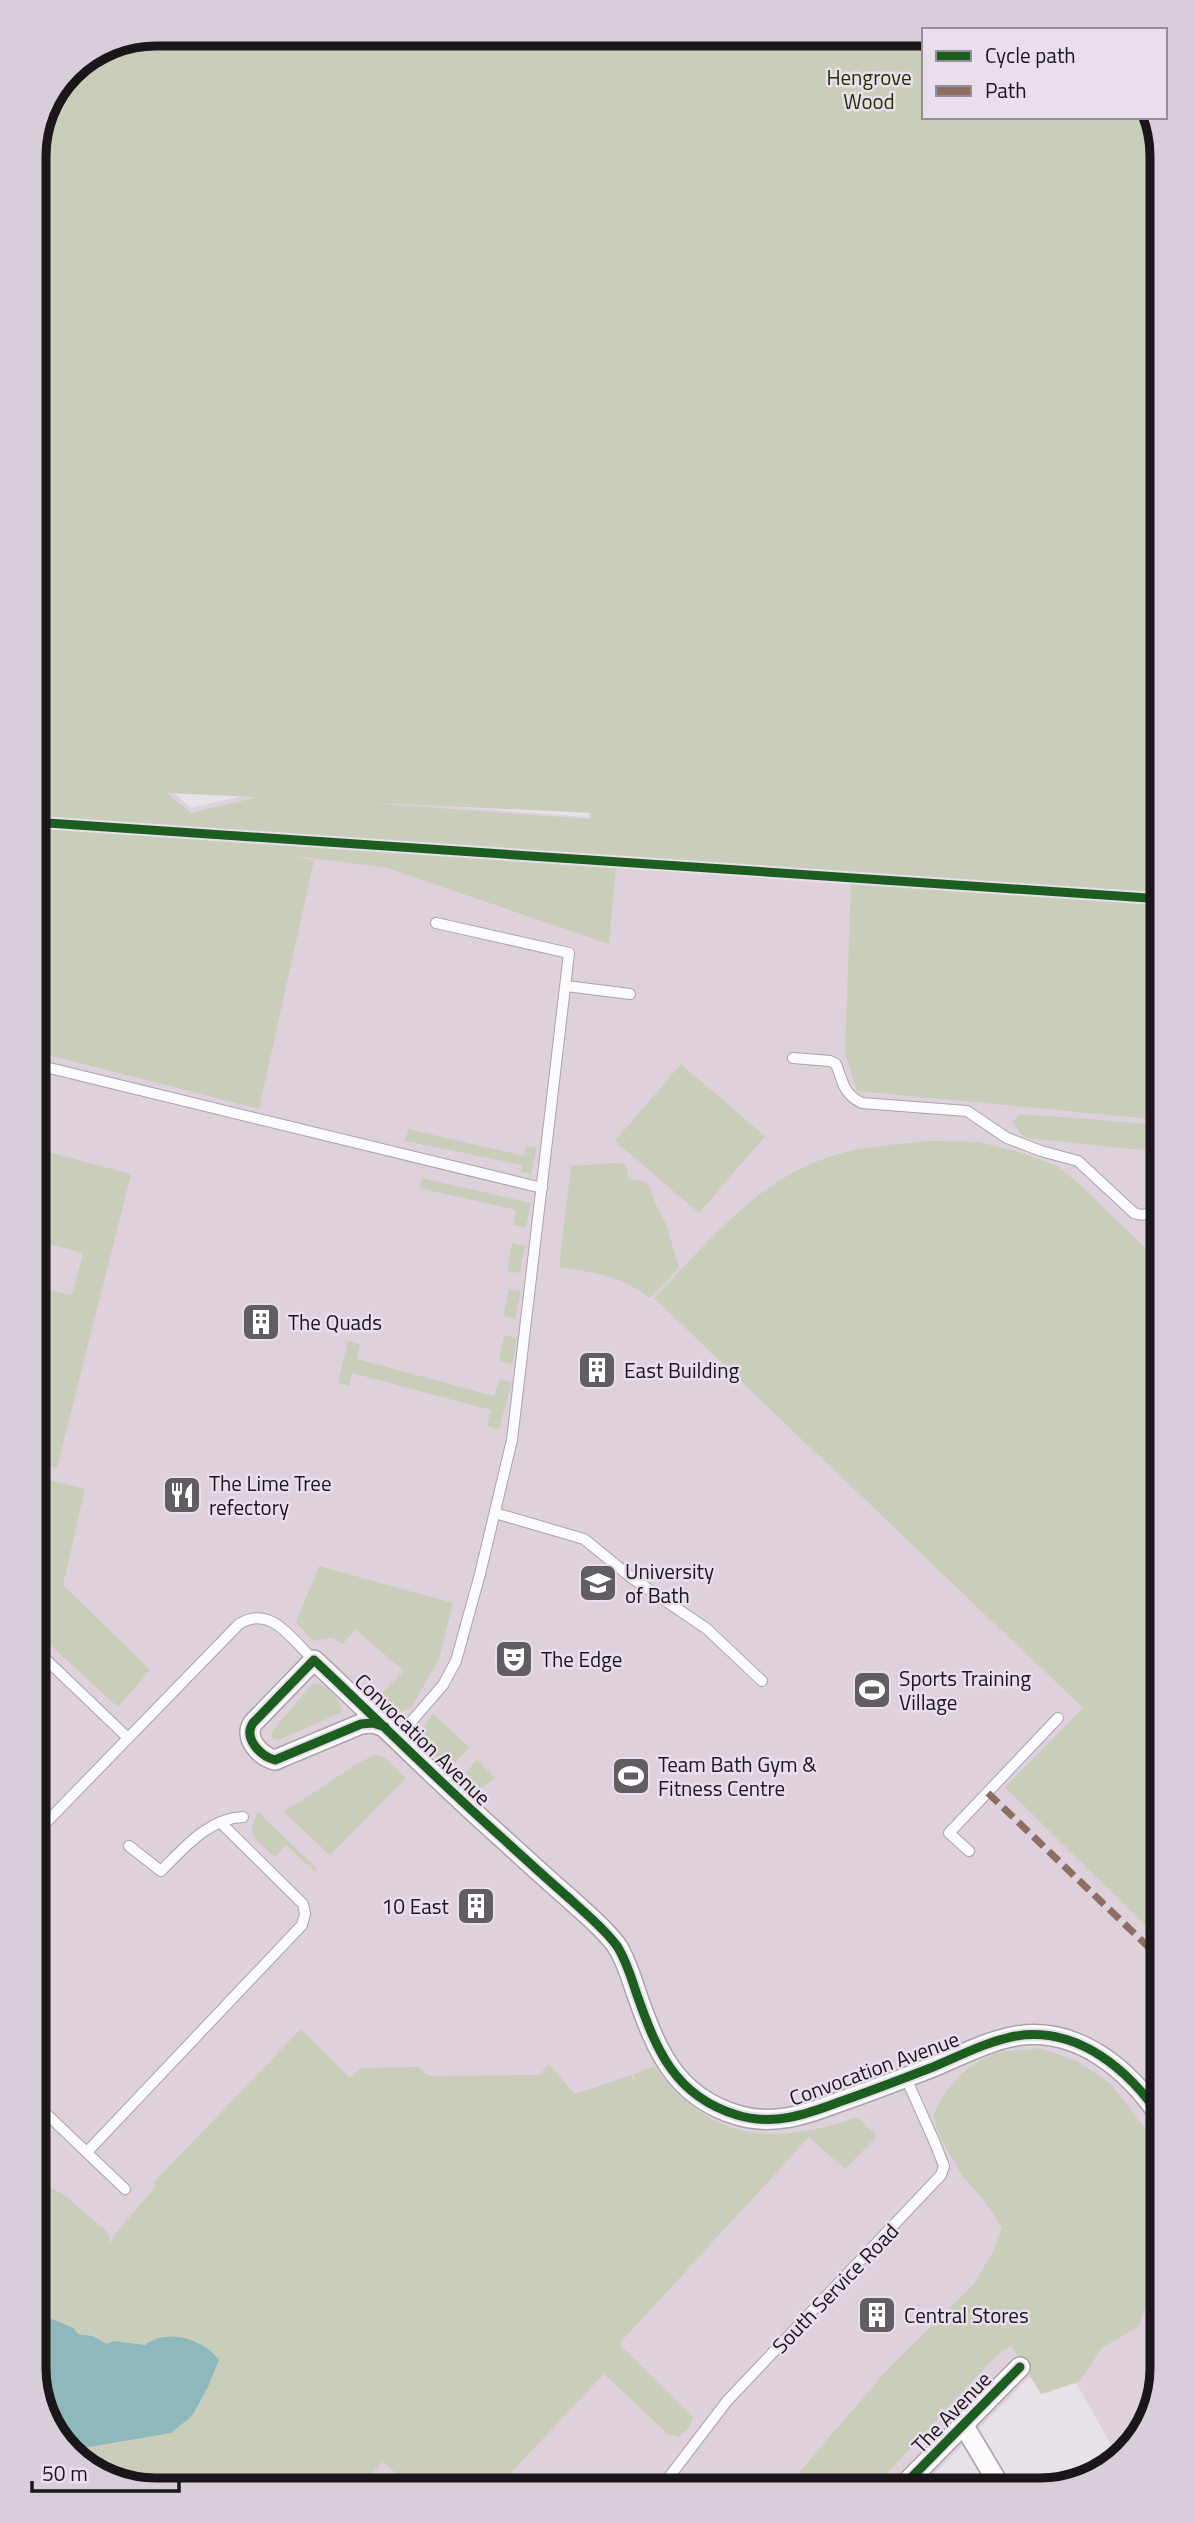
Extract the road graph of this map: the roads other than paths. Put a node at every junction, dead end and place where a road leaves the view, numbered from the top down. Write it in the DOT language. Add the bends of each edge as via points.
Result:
graph roads {
  1 [pos="436,923"];
  2 [pos="566,986"];
  3 [pos="630,994"];
  4 [pos="793,1058"];
  5 [pos="46,1067"];
  6 [pos="542,1188"];
  7 [pos="1150,1212"];
  8 [pos="495,1513"];
  9 [pos="45,1659"];
  10 [pos="314,1660"];
  11 [pos="762,1681"];
  12 [pos="1058,1718"];
  13 [pos="391,1733"];
  14 [pos="128,1738"];
  15 [pos="243,1817"];
  16 [pos="220,1822"];
  17 [pos="45,1823"];
  18 [pos="129,1846"];
  19 [pos="969,1851"];
  20 [pos="906,2078"];
  21 [pos="1150,2102"];
  22 [pos="45,2112"];
  23 [pos="87,2152"];
  24 [pos="125,2189"];
  25 [pos="1020,2367"];
  26 [pos="963,2424"];
  27 [pos="669,2478"];
  28 [pos="911,2478"];
  29 [pos="995,2478"];
  1 -- 2 [label="lane" via="569,953"];
  2 -- 3 [label="lane"];
  2 -- 6 [label="lane"];
  4 -- 7 [label="lane" via="836,1064 845,1090 862,1103 967,1111 1007,1138 1078,1161 1134,1213"];
  5 -- 6 [label="lane"];
  6 -- 8 [label="lane" via="512,1440"];
  8 -- 11 [label="lane" via="584,1539 707,1629"];
  8 -- 13 [label="lane" via="456,1661 443,1685"];
  9 -- 14 [label="lane"];
  10 -- 13 [label="street, Convocation Avenue"];
  10 -- 13 [label="street" via="249,1728 249,1738 264,1755 281,1759 362,1724 373,1723"];
  10 -- 14 [label="lane" via="273,1621 250,1617"];
  12 -- 19 [label="lane" via="949,1833"];
  13 -- 20 [label="street, Convocation Avenue" via="618,1947 658,2049 672,2072 698,2097 737,2115 787,2119"];
  14 -- 17 [label="lane"];
  15 -- 16 [label="lane"];
  16 -- 18 [label="lane" via="192,1840 161,1871"];
  16 -- 23 [label="lane" via="303,1904 302,1925"];
  20 -- 21 [label="street, Convocation Avenue" via="992,2043 1035,2035 1085,2046 1127,2076"];
  20 -- 27 [label="lane, South Service Road" via="936,2143 944,2166 941,2175 727,2401"];
  22 -- 23 [label="lane"];
  23 -- 24 [label="lane"];
  25 -- 26 [label="street, The Avenue"];
  26 -- 28 [label="street, The Avenue"];
  26 -- 29 [label="street"];
}
